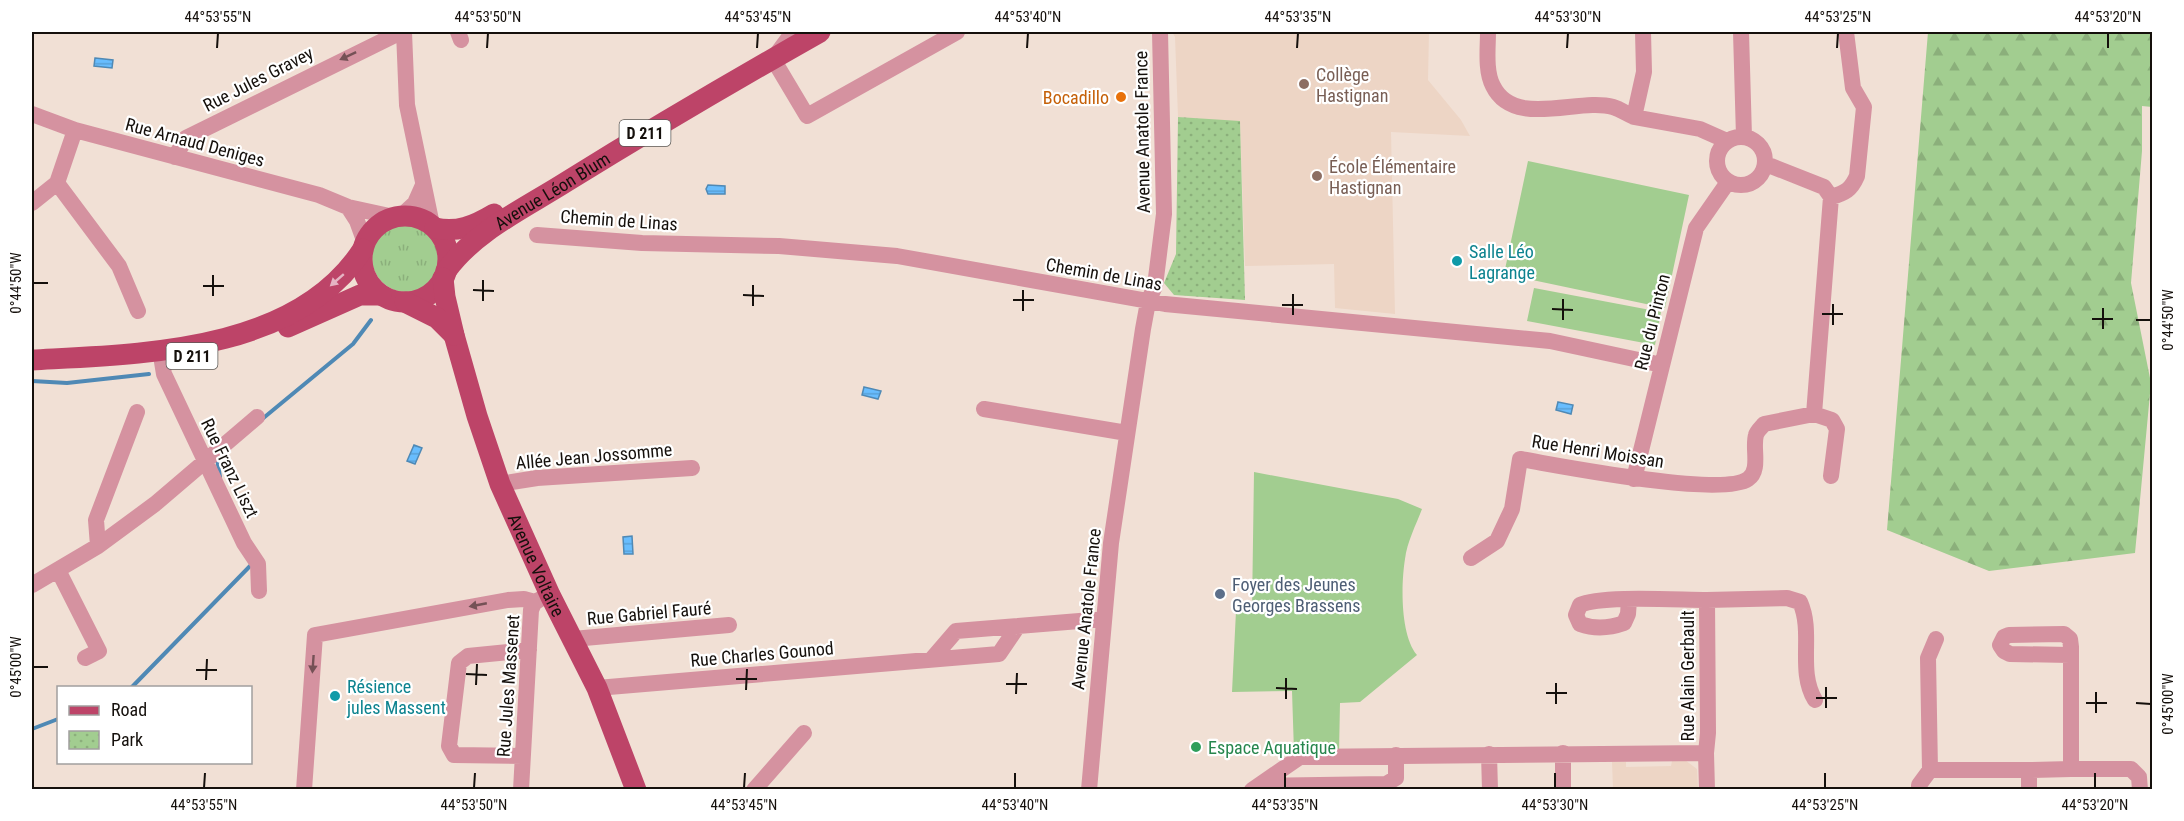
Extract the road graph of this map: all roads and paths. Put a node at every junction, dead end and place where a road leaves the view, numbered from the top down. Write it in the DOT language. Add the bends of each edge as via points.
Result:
graph roads {
  1 [pos="402,32"];
  2 [pos="820,32"];
  3 [pos="957,32"];
  4 [pos="1149,32"];
  5 [pos="1160,32"];
  6 [pos="1488,32"];
  7 [pos="1643,32"];
  8 [pos="1741,32"];
  9 [pos="1846,32"];
  10 [pos="794,34"];
  11 [pos="773,59"];
  12 [pos="32,114"];
  13 [pos="1634,117"];
  14 [pos="75,130"];
  15 [pos="1744,137"];
  16 [pos="1727,141"];
  17 [pos="175,157"];
  18 [pos="1766,164"];
  19 [pos="1728,182"];
  20 [pos="57,183"];
  21 [pos="423,185"];
  22 [pos="1831,196"];
  23 [pos="32,203"];
  24 [pos="348,207"];
  25 [pos="398,216"];
  26 [pos="433,226"];
  27 [pos="537,234"];
  28 [pos="364,246"];
  29 [pos="445,274"];
  30 [pos="381,295"];
  31 [pos="405,302"];
  32 [pos="1148,302"];
  33 [pos="138,311"];
  34 [pos="454,335"];
  35 [pos="32,360"];
  36 [pos="162,362"];
  37 [pos="1662,365"];
  38 [pos="32,372"];
  39 [pos="984,409"];
  40 [pos="136,412"];
  41 [pos="1814,414"];
  42 [pos="257,417"];
  43 [pos="1126,433"];
  44 [pos="205,463"];
  45 [pos="692,468"];
  46 [pos="1831,476"];
  47 [pos="1634,479"];
  48 [pos="500,484"];
  49 [pos="98,546"];
  50 [pos="1471,558"];
  51 [pos="58,570"];
  52 [pos="32,585"];
  53 [pos="259,591"];
  54 [pos="543,599"];
  55 [pos="1629,600"];
  56 [pos="1707,600"];
  57 [pos="1104,620"];
  58 [pos="729,625"];
  59 [pos="1018,626"];
  60 [pos="573,639"];
  61 [pos="1936,639"];
  62 [pos="529,650"];
  63 [pos="2070,655"];
  64 [pos="85,658"];
  65 [pos="931,660"];
  66 [pos="597,688"];
  67 [pos="1815,700"];
  68 [pos="804,733"];
  69 [pos="1563,753"];
  70 [pos="1706,753"];
  71 [pos="1489,754"];
  72 [pos="1396,755"];
  73 [pos="522,756"];
  74 [pos="2071,769"];
  75 [pos="1930,770"];
  76 [pos="2029,770"];
  77 [pos="1394,786"];
  78 [pos="1256,788"];
  79 [pos="303,789"];
  80 [pos="521,789"];
  81 [pos="636,789"];
  82 [pos="754,789"];
  83 [pos="1089,789"];
  84 [pos="1490,789"];
  85 [pos="1563,789"];
  86 [pos="1707,789"];
  87 [pos="1919,789"];
  88 [pos="2030,789"];
  89 [pos="2140,789"];
  1 -- 17 [label="street, Rue Jules Gravey, one-way" via="186,138"];
  1 -- 21 [label="street" via="408,105"];
  2 -- 11 [label="main road, Avenue Léon Blum / D 211"];
  3 -- 11 [label="street" via="807,116"];
  4 -- 32 [label="street, Avenue Anatole France" via="1155,195 1144,285"];
  5 -- 32 [label="street, Avenue Anatole France" via="1164,214 1155,286"];
  6 -- 13 [label="street" via="1488,67 1493,87 1507,102 1530,109 1612,107"];
  7 -- 13 [label="street" via="1644,72"];
  8 -- 15 [label="street"];
  9 -- 22 [label="street" via="1853,88 1864,107 1863,119 1857,176 1845,193"];
  10 -- 11 [label="street"];
  10 -- 26 [label="main road, Avenue Léon Blum / D 211" via="477,225 446,231"];
  11 -- 29 [label="main road, Avenue Léon Blum / D 211" via="491,228 455,258"];
  12 -- 14 [label="street, Rue Arnaud Deniges"];
  13 -- 16 [label="street" via="1700,129"];
  14 -- 17 [label="street, Rue Arnaud Deniges"];
  14 -- 20 [label="street"];
  15 -- 16 [label="street"];
  15 -- 18 [label="street" via="1763,150"];
  16 -- 19 [label="street" via="1717,159 1719,172"];
  17 -- 24 [label="street, Rue Arnaud Deniges" via="319,195"];
  18 -- 19 [label="street" via="1762,174 1750,184"];
  18 -- 22 [label="street" via="1824,187"];
  19 -- 37 [label="street, Rue du Pinton" via="1696,228"];
  20 -- 23 [label="street"];
  20 -- 33 [label="street" via="119,266"];
  21 -- 25 [label="street" via="415,203"];
  21 -- 26 [label="street"];
  22 -- 41 [label="street"];
  24 -- 25 [label="street, Rue Arnaud Deniges"];
  24 -- 28 [label="street" via="357,221"];
  25 -- 26 [label="main road" via="423,219"];
  25 -- 28 [label="main road" via="372,231"];
  26 -- 29 [label="main road" via="446,248"];
  27 -- 32 [label="street, Chemin de Linas" via="897,256"];
  28 -- 30 [label="main road" via="365,275"];
  28 -- 35 [label="main road, D 211, one-way" via="348,270 304,305 255,328 164,351"];
  29 -- 31 [label="main road" via="428,295"];
  29 -- 34 [label="main road, Avenue Voltaire" via="445,297"];
  30 -- 31 [label="main road"];
  30 -- 36 [label="main road, D 211" via="352,298 257,340"];
  31 -- 34 [label="main road" via="437,318"];
  32 -- 37 [label="street, Chemin de Linas" via="1550,341"];
  32 -- 43 [label="street, Avenue Anatole France"];
  34 -- 48 [label="main road, Avenue Voltaire"];
  36 -- 38 [label="main road, D 211"];
  36 -- 44 [label="street, Rue Franz Liszt"];
  37 -- 47 [label="street, Rue du Pinton"];
  39 -- 43 [label="street"];
  40 -- 49 [label="street" via="96,520"];
  41 -- 46 [label="street" via="1832,420 1837,429"];
  41 -- 47 [label="street, Rue Henri Moissan" via="1764,424 1756,435 1754,469 1749,479 1732,485"];
  42 -- 44 [label="street"];
  43 -- 57 [label="street, Avenue Anatole France"];
  44 -- 49 [label="street"];
  44 -- 53 [label="street, Rue Franz Liszt" via="258,564"];
  45 -- 48 [label="street, Allée Jean Jossomme"];
  47 -- 50 [label="street, Rue Henri Moissan" via="1520,459 1512,509 1497,541"];
  48 -- 54 [label="main road, Avenue Voltaire"];
  49 -- 51 [label="street"];
  51 -- 52 [label="street"];
  51 -- 64 [label="street" via="99,651"];
  54 -- 60 [label="main road, Avenue Voltaire"];
  54 -- 62 [label="street, Rue Jules Massenet" via="531,610"];
  54 -- 79 [label="street, one-way" via="508,600 315,635"];
  55 -- 56 [label="street, Rue Alain Gerbault"];
  56 -- 67 [label="street, Rue Alain Gerbault" via="1787,598 1800,602 1806,615 1807,686"];
  56 -- 70 [label="street, Rue Alain Gerbault"];
  57 -- 59 [label="street"];
  57 -- 83 [label="street, Avenue Anatole France"];
  58 -- 60 [label="street, Rue Gabriel Fauré"];
  59 -- 65 [label="street" via="956,631"];
  59 -- 65 [label="street, Rue Charles Gounod" via="999,654"];
  60 -- 66 [label="main road, Avenue Voltaire"];
  61 -- 75 [label="street" via="1929,658"];
  62 -- 73 [label="street, Rue Jules Massenet"];
  62 -- 73 [label="street" via="468,656 459,663 449,746 454,755"];
  63 -- 74 [label="street"];
  65 -- 66 [label="street, Rue Charles Gounod"];
  66 -- 81 [label="main road, Avenue Voltaire"];
  68 -- 82 [label="street"];
  69 -- 70 [label="street"];
  69 -- 71 [label="street"];
  69 -- 85 [label="street"];
  70 -- 86 [label="street, Rue Alain Gerbault"];
  71 -- 72 [label="street"];
  71 -- 84 [label="street"];
  72 -- 77 [label="street"];
  72 -- 78 [label="street" via="1300,757"];
  73 -- 80 [label="street, Rue Jules Massenet"];
  74 -- 76 [label="street"];
  74 -- 89 [label="street" via="2131,769 2139,777"];
  75 -- 76 [label="street"];
  75 -- 87 [label="street"];
  76 -- 88 [label="street"];
  77 -- 78 [label="street"];
}
